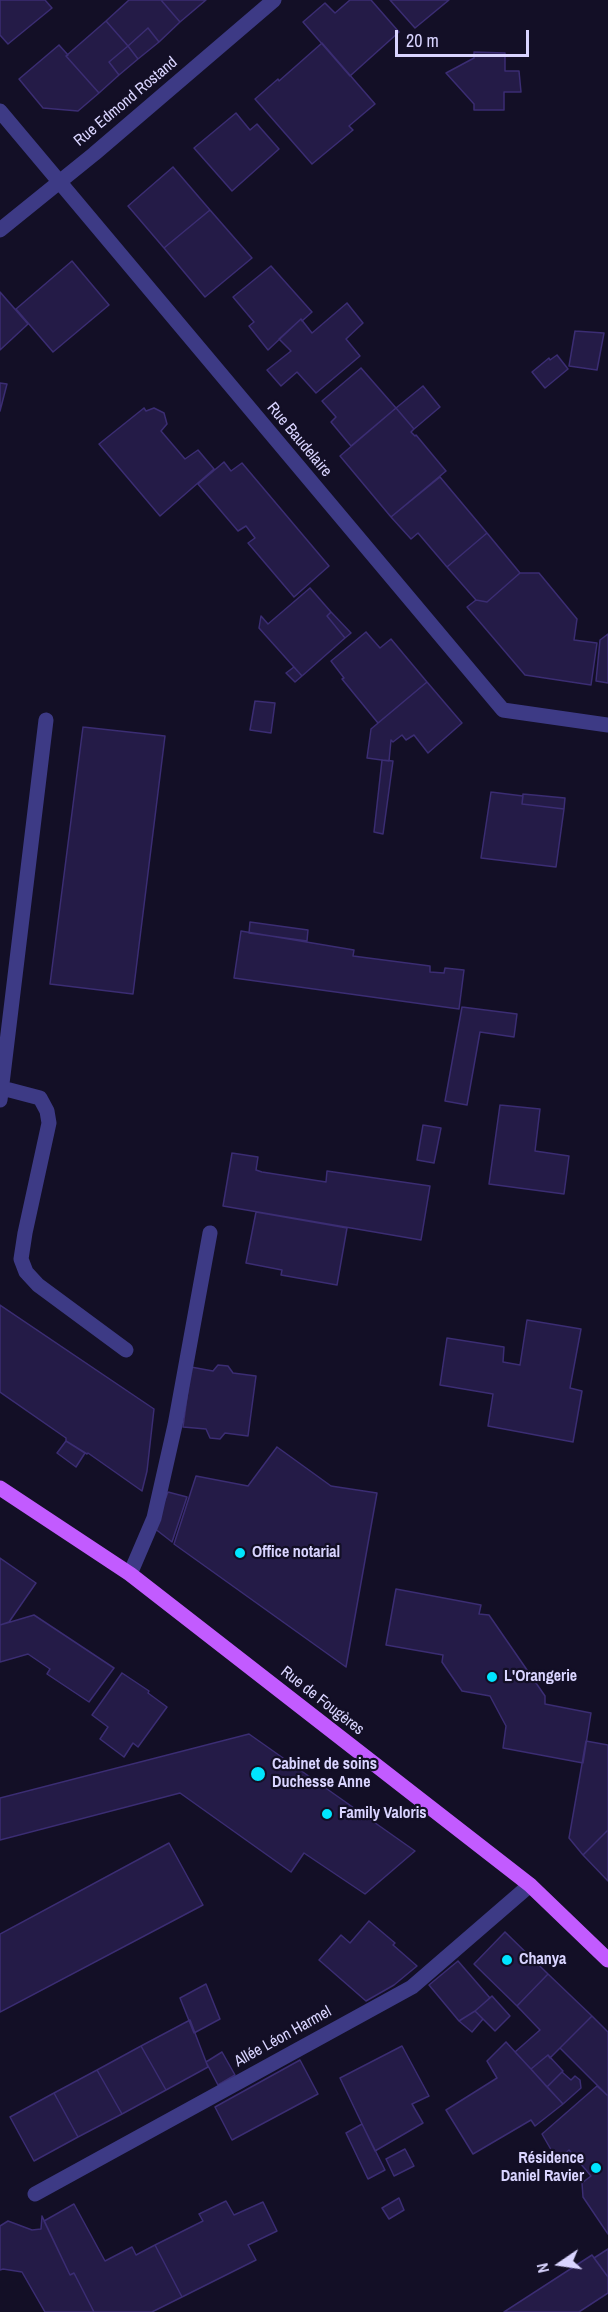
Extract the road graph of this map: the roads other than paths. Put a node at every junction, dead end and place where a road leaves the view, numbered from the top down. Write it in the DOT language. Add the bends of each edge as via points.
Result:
graph roads {
  1 [pos="274,0"];
  2 [pos="0,111"];
  3 [pos="59,182"];
  4 [pos="0,230"];
  5 [pos="46,720"];
  6 [pos="608,725"];
  7 [pos="1,1094"];
  8 [pos="210,1233"];
  9 [pos="126,1350"];
  10 [pos="0,1488"];
  11 [pos="130,1575"];
  12 [pos="530,1885"];
  13 [pos="608,1960"];
  14 [pos="35,2194"];
  1 -- 3 [label="street, Rue Edmond Rostand"];
  2 -- 3 [label="street, Rue Baudelaire"];
  3 -- 4 [label="street, Rue Edmond Rostand"];
  3 -- 6 [label="street, Rue Baudelaire" via="503,710"];
  5 -- 7 [label="street"];
  7 -- 9 [label="street" via="40,1098 49,1124 25,1233 21,1259 26,1272"];
  8 -- 11 [label="street" via="154,1518"];
  10 -- 11 [label="main road, Rue de Fougères"];
  11 -- 12 [label="main road, Rue de Fougères"];
  12 -- 13 [label="main road, Rue de Fougères"];
  12 -- 14 [label="street, Allée Léon Harmel" via="412,1987"];
}
